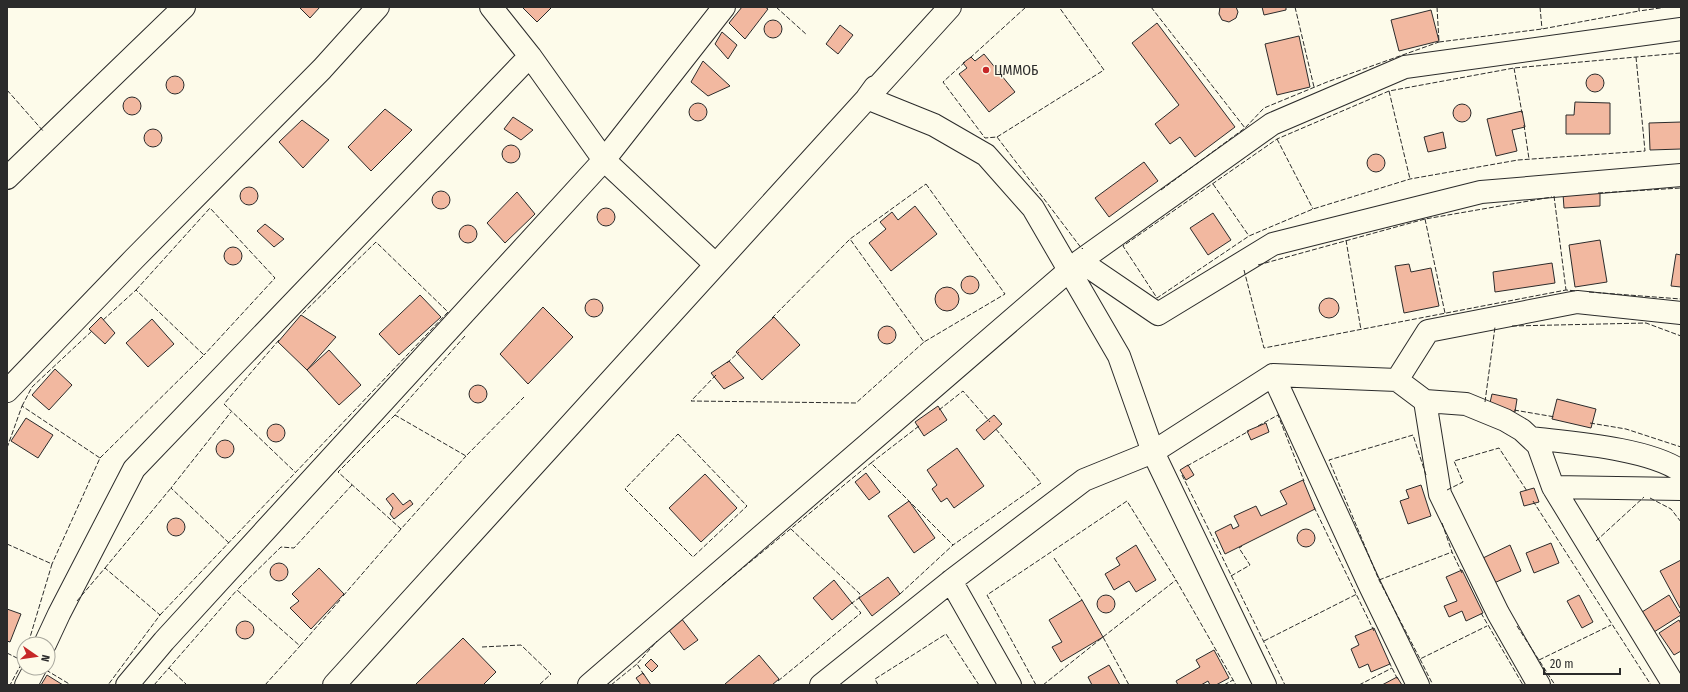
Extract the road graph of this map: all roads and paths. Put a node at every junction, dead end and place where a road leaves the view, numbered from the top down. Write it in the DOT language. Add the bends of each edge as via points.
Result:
graph roads {
  1 [pos="184,7"];
  2 [pos="378,7"];
  3 [pos="491,7"];
  4 [pos="724,7"];
  5 [pos="930,7"];
  6 [pos="950,7"];
  7 [pos="1681,29"];
  8 [pos="530,56"];
  9 [pos="867,98"];
  10 [pos="604,160"];
  11 [pos="1681,175"];
  12 [pos="7,178"];
  13 [pos="715,264"];
  14 [pos="1075,266"];
  15 [pos="1681,313"];
  16 [pos="1273,375"];
  17 [pos="1397,380"];
  18 [pos="7,392"];
  19 [pos="1425,401"];
  20 [pos="1531,438"];
  21 [pos="1153,452"];
  22 [pos="1681,471"];
  23 [pos="1553,487"];
  24 [pos="1681,489"];
  25 [pos="951,581"];
  26 [pos="49,636"];
  27 [pos="31,676"];
  28 [pos="846,677"];
  29 [pos="26,685"];
  30 [pos="127,685"];
  31 [pos="334,685"];
  32 [pos="590,685"];
  33 [pos="821,685"];
  34 [pos="1010,685"];
  35 [pos="1265,685"];
  36 [pos="1418,685"];
  37 [pos="1539,685"];
  38 [pos="1674,685"];
  1 -- 12 [label="street"];
  2 -- 18 [label="street" via="322,69"];
  3 -- 8 [label="street"];
  4 -- 10 [label="street"];
  5 -- 9 [label="street"];
  6 -- 9 [label="street"];
  7 -- 14 [label="street" via="1405,67 1272,124"];
  8 -- 10 [label="street"];
  8 -- 26 [label="street" via="134,469"];
  9 -- 13 [label="street"];
  9 -- 14 [label="street" via="934,125 986,154 1033,208"];
  10 -- 13 [label="street"];
  10 -- 30 [label="street" via="164,641"];
  11 -- 14 [label="street" via="1481,192 1273,244 1158,314"];
  13 -- 31 [label="street"];
  14 -- 21 [label="street" via="1119,356"];
  14 -- 32 [label="street"];
  15 -- 17 [label="street" via="1577,302 1428,331"];
  16 -- 17 [label="street"];
  16 -- 21 [label="street"];
  16 -- 36 [label="street"];
  17 -- 19 [label="street"];
  19 -- 20 [label="street" via="1466,404 1505,420"];
  19 -- 37 [label="street" via="1440,494 1498,612"];
  20 -- 22 [label="street" via="1630,453 1670,463"];
  20 -- 23 [label="street" via="1538,446"];
  21 -- 25 [label="street" via="1084,480"];
  21 -- 35 [label="street"];
  23 -- 24 [label="street"];
  23 -- 38 [label="street"];
  25 -- 28 [label="street"];
  25 -- 34 [label="street"];
  27 -- 29 [label="street"];
  28 -- 33 [label="street"];
}
